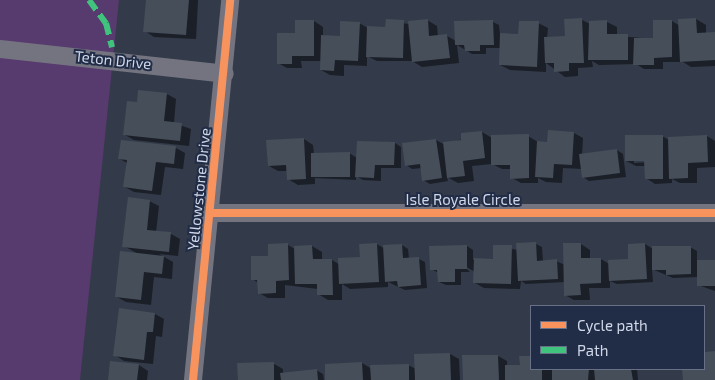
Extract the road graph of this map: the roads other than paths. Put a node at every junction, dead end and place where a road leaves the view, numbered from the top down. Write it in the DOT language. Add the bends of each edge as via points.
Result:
graph roads {
  1 [pos="230,0"];
  2 [pos="0,49"];
  3 [pos="225,74"];
  4 [pos="715,213"];
  5 [pos="211,214"];
  6 [pos="193,380"];
  1 -- 3 [label="street, Yellowstone Drive"];
  2 -- 3 [label="street, Teton Drive"];
  3 -- 5 [label="street, Yellowstone Drive"];
  4 -- 5 [label="street, Isle Royale Circle"];
  5 -- 6 [label="street, Yellowstone Drive"];
}
